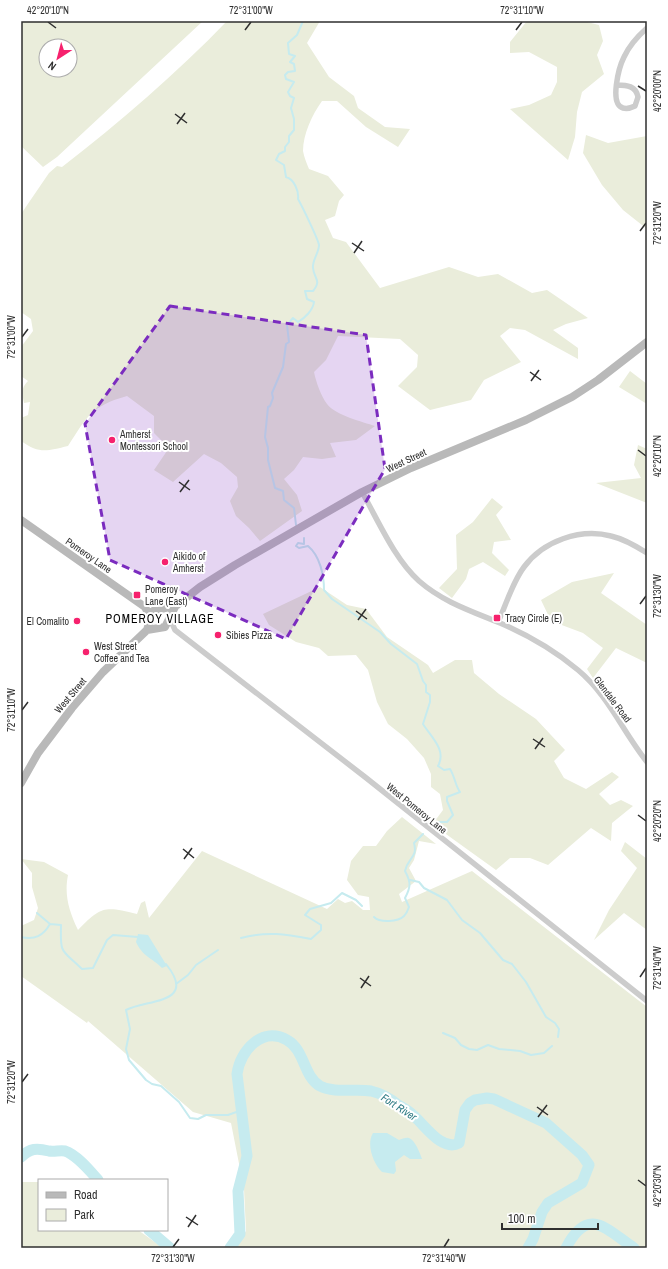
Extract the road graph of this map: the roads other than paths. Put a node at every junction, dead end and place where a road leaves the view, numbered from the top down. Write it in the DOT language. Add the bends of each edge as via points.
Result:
graph roads {
  1 [pos="647,28"];
  2 [pos="617,85"];
  3 [pos="647,342"];
  4 [pos="362,492"];
  5 [pos="21,520"];
  6 [pos="647,553"];
  7 [pos="177,605"];
  8 [pos="145,607"];
  9 [pos="160,608"];
  10 [pos="150,618"];
  11 [pos="170,619"];
  12 [pos="498,622"];
  13 [pos="160,628"];
  14 [pos="147,630"];
  15 [pos="175,630"];
  16 [pos="647,762"];
  17 [pos="21,783"];
  18 [pos="647,1000"];
  1 -- 2 [label="street" via="624,57"];
  2 -- 2 [label="street" via="617,104 626,108 635,106 638,97 636,90 629,86"];
  3 -- 4 [label="main road, West Street" via="572,397"];
  4 -- 7 [label="main road, West Street" via="235,565"];
  4 -- 12 [label="street, Glendale Road" via="398,555 418,580 451,604"];
  5 -- 8 [label="main road, Pomeroy Lane"];
  6 -- 12 [label="street" via="622,539 596,533 580,534 549,545 524,567"];
  7 -- 9 [label="main road, West Street"];
  7 -- 11 [label="main road, West Street"];
  8 -- 9 [label="main road"];
  8 -- 10 [label="main road, Pomeroy Lane"];
  9 -- 10 [label="main road" via="153,611"];
  9 -- 11 [label="main road" via="168,612"];
  10 -- 13 [label="main road" via="153,626"];
  10 -- 14 [label="main road"];
  11 -- 13 [label="main road, West Street"];
  11 -- 15 [label="street, West Pomeroy Lane"];
  12 -- 16 [label="street, Glendale Road" via="548,646 579,670 602,696"];
  13 -- 14 [label="main road"];
  13 -- 15 [label="street, West Pomeroy Lane"];
  14 -- 17 [label="main road, West Street" via="103,672 72,708 38,753"];
  15 -- 18 [label="street, West Pomeroy Lane"];
}
